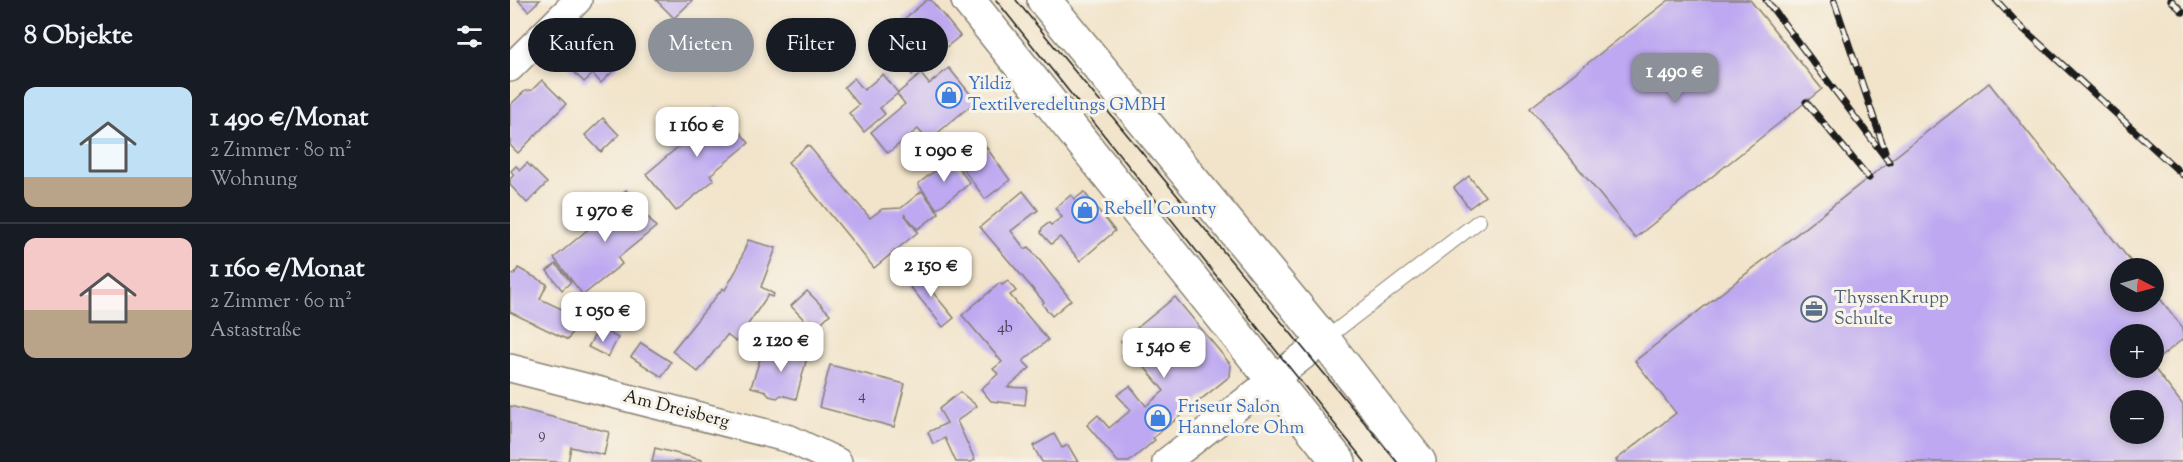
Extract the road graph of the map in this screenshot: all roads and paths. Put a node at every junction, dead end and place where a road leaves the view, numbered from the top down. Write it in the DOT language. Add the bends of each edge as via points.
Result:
graph roads {
  1 [pos="578,0"];
  2 [pos="968,0"];
  3 [pos="1044,0"];
  4 [pos="510,68"];
  5 [pos="1479,221"];
  6 [pos="1324,340"];
  7 [pos="510,368"];
  8 [pos="1273,380"];
  9 [pos="838,462"];
  10 [pos="1166,462"];
  11 [pos="1339,462"];
  12 [pos="1419,462"];
  1 -- 4 [label="street"];
  2 -- 8 [label="street"];
  3 -- 6 [label="street"];
  5 -- 6 [label="lane"];
  6 -- 8 [label="street"];
  6 -- 12 [label="street"];
  7 -- 9 [label="street, Am Dreisberg" via="790,439"];
  8 -- 10 [label="street"];
  8 -- 11 [label="street"];
}
